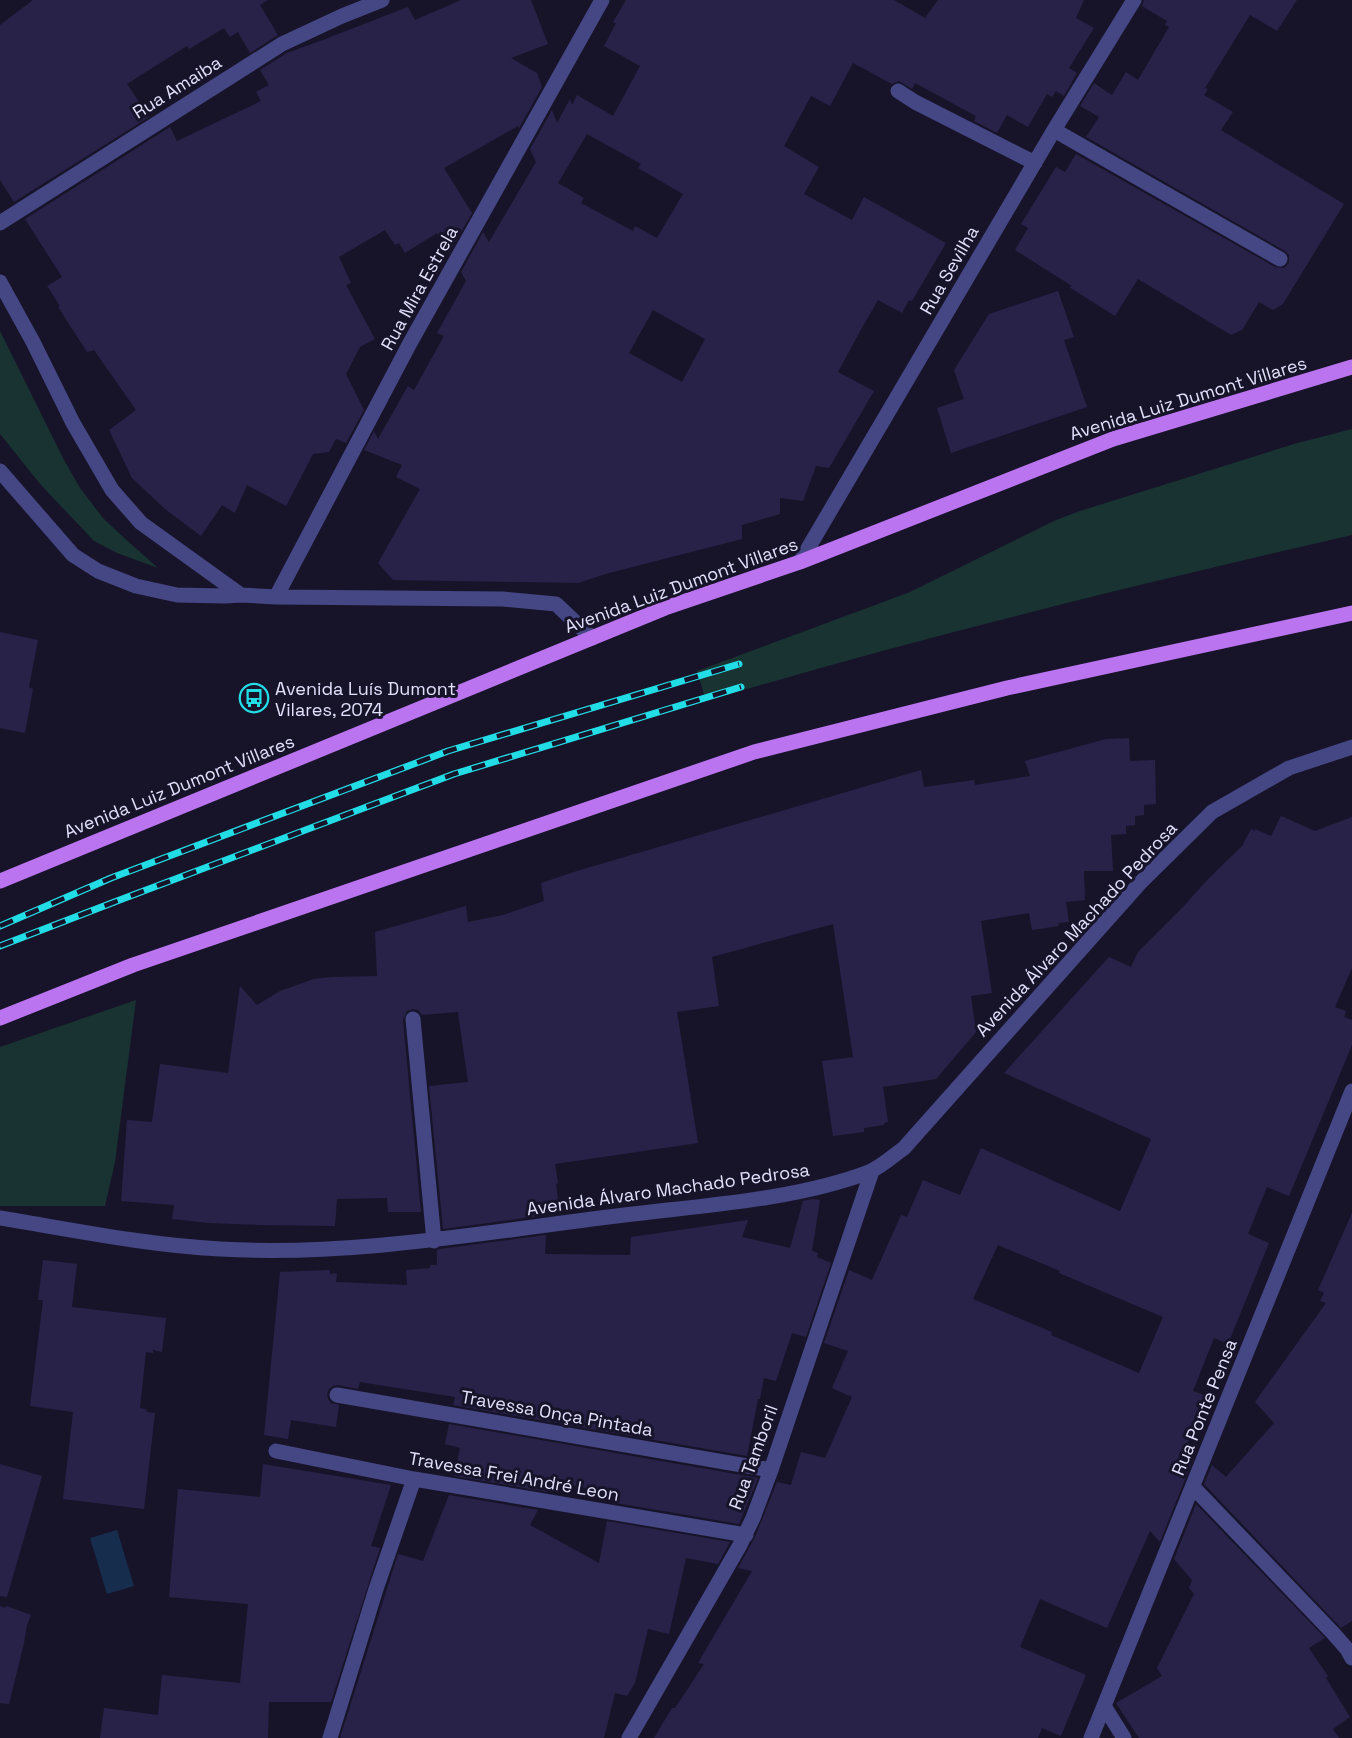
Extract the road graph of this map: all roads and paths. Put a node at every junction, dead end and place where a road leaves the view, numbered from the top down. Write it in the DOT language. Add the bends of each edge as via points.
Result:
graph roads {
  1 [pos="382,0"];
  2 [pos="602,0"];
  3 [pos="1134,0"];
  4 [pos="898,92"];
  5 [pos="1054,130"];
  6 [pos="1035,163"];
  7 [pos="0,223"];
  8 [pos="1280,259"];
  9 [pos="0,282"];
  10 [pos="1352,368"];
  11 [pos="0,471"];
  12 [pos="800,562"];
  13 [pos="242,595"];
  14 [pos="276,597"];
  15 [pos="1352,613"];
  16 [pos="592,638"];
  17 [pos="1352,747"];
  18 [pos="0,881"];
  19 [pos="0,1018"];
  20 [pos="413,1018"];
  21 [pos="1352,1091"];
  22 [pos="872,1171"];
  23 [pos="0,1218"];
  24 [pos="434,1241"];
  25 [pos="337,1395"];
  26 [pos="276,1451"];
  27 [pos="771,1470"];
  28 [pos="414,1479"];
  29 [pos="1193,1487"];
  30 [pos="746,1534"];
  31 [pos="1352,1658"];
  32 [pos="1104,1706"];
  33 [pos="330,1738"];
  34 [pos="629,1738"];
  35 [pos="1091,1738"];
  36 [pos="1124,1738"];
  1 -- 7 [label="street, Rua Amaiba" via="282,44"];
  2 -- 14 [label="street, Rua Mira Estrela" via="410,343"];
  3 -- 5 [label="street, Rua Sevilha"];
  4 -- 6 [label="street"];
  5 -- 6 [label="street, Rua Sevilha"];
  5 -- 8 [label="street"];
  6 -- 12 [label="street, Rua Sevilha"];
  9 -- 13 [label="street" via="112,490 141,523"];
  10 -- 12 [label="main road, Avenida Luiz Dumont Villares" via="1113,439"];
  11 -- 13 [label="street" via="73,555 99,571 136,586 177,595"];
  12 -- 16 [label="main road, Avenida Luiz Dumont Villares" via="665,608"];
  13 -- 14 [label="street"];
  14 -- 16 [label="street" via="503,599 556,604"];
  15 -- 19 [label="main road" via="1007,688 754,752 133,964"];
  16 -- 18 [label="main road, Avenida Luiz Dumont Villares"];
  17 -- 22 [label="street, Avenida Álvaro Machado Pedrosa" via="1289,768 1212,812 1140,883 904,1148"];
  20 -- 24 [label="street"];
  21 -- 29 [label="street, Rua Ponte Pensa"];
  22 -- 24 [label="street, Avenida Álvaro Machado Pedrosa" via="823,1186 756,1199"];
  22 -- 27 [label="street, Rua Tamboril"];
  23 -- 24 [label="street, Avenida Álvaro Machado Pedrosa" via="219,1250 288,1251"];
  25 -- 27 [label="street, Travessa Onça Pintada"];
  26 -- 28 [label="street, Travessa Frei André Leon"];
  27 -- 30 [label="street, Rua Tamboril"];
  28 -- 30 [label="street, Travessa Frei André Leon"];
  28 -- 33 [label="street"];
  29 -- 31 [label="street" via="1332,1632"];
  29 -- 32 [label="street, Rua Ponte Pensa"];
  30 -- 34 [label="street, Rua Tamboril"];
  32 -- 35 [label="street, Rua Ponte Pensa"];
  32 -- 36 [label="street"];
}
